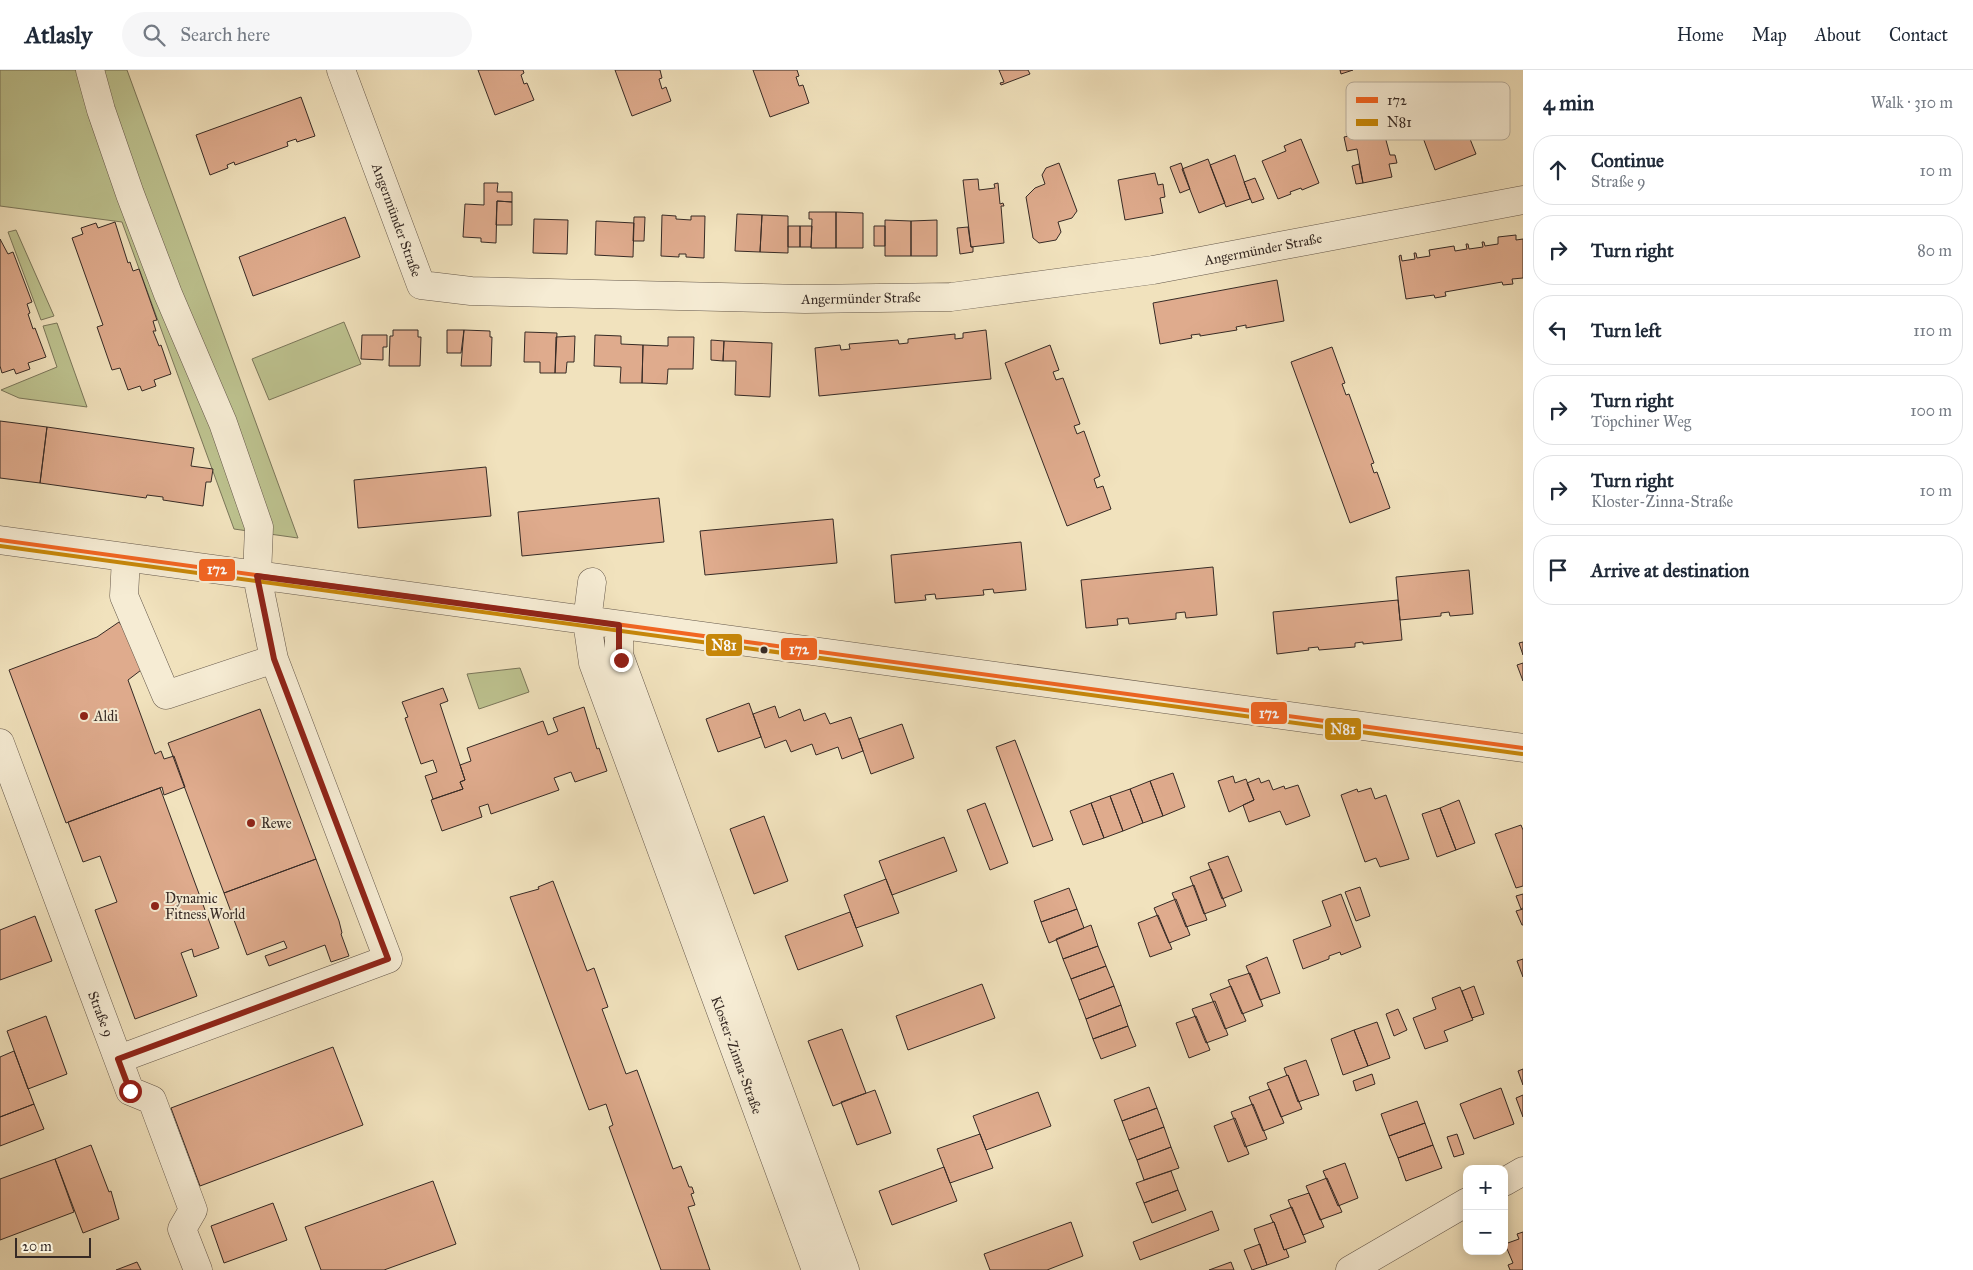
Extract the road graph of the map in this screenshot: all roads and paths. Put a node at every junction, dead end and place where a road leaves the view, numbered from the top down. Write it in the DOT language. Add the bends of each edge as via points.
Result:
graph roads {
  1 [pos="90,70"];
  2 [pos="341,70"];
  3 [pos="1523,200"];
  4 [pos="0,540"];
  5 [pos="126,558"];
  6 [pos="257,576"];
  7 [pos="592,582"];
  8 [pos="588,621"];
  9 [pos="619,625"];
  10 [pos="274,659"];
  11 [pos="0,743"];
  12 [pos="1523,748"];
  13 [pos="118,1059"];
  14 [pos="1523,1171"];
  15 [pos="1508,1180"];
  16 [pos="1463,1205"];
  17 [pos="1391,1259"];
  18 [pos="198,1270"];
  19 [pos="816,1270"];
  20 [pos="845,1270"];
  21 [pos="1350,1270"];
  1 -- 6 [label="street" via="137,212 223,423 259,527"];
  2 -- 3 [label="street, Angermünder Straße" via="421,285 441,288 805,300 951,297 1153,270"];
  4 -- 5 [label="street"];
  5 -- 6 [label="street"];
  5 -- 10 [label="street" via="124,596 166,695"];
  6 -- 8 [label="street"];
  6 -- 10 [label="street"];
  7 -- 8 [label="street, Kloster-Zinna-Straße"];
  8 -- 9 [label="street"];
  8 -- 19 [label="street, Kloster-Zinna-Straße" via="593,662"];
  9 -- 12 [label="street"];
  9 -- 20 [label="street, Kloster-Zinna-Straße" via="619,655"];
  10 -- 13 [label="street" via="388,959"];
  11 -- 13 [label="street, Straße 9"];
  13 -- 18 [label="street, Straße 9" via="130,1091 152,1100 193,1210 182,1229"];
  14 -- 15 [label="street"];
  16 -- 17 [label="street"];
  17 -- 21 [label="street"];
}
